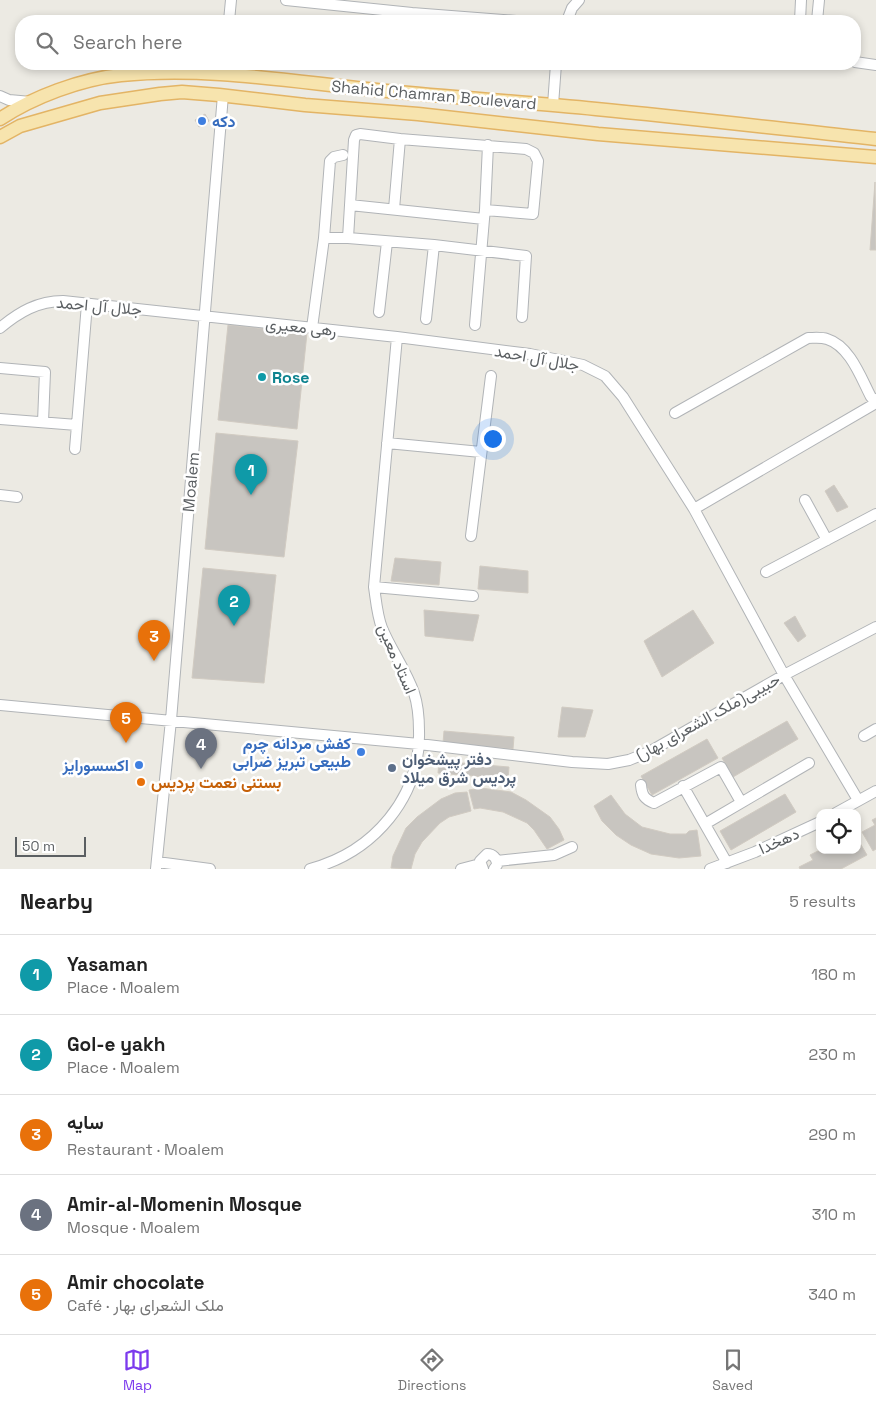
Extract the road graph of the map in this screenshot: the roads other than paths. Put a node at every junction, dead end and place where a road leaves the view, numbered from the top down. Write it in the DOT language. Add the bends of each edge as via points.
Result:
graph roads {
  1 [pos="231,0"];
  2 [pos="286,0"];
  3 [pos="578,0"];
  4 [pos="801,0"];
  5 [pos="819,0"];
  6 [pos="230,15"];
  7 [pos="438,15"];
  8 [pos="569,15"];
  9 [pos="800,15"];
  10 [pos="818,15"];
  11 [pos="861,63"];
  12 [pos="876,65"];
  13 [pos="556,70"];
  14 [pos="223,75"];
  15 [pos="223,95"];
  16 [pos="0,96"];
  17 [pos="32,102"];
  18 [pos="553,105"];
  19 [pos="0,119"];
  20 [pos="0,137"];
  21 [pos="400,139"];
  22 [pos="876,139"];
  23 [pos="488,145"];
  24 [pos="344,155"];
  25 [pos="876,158"];
  26 [pos="350,205"];
  27 [pos="394,209"];
  28 [pos="485,215"];
  29 [pos="324,238"];
  30 [pos="348,238"];
  31 [pos="387,242"];
  32 [pos="434,245"];
  33 [pos="481,250"];
  34 [pos="88,304"];
  35 [pos="379,312"];
  36 [pos="204,316"];
  37 [pos="522,316"];
  38 [pos="426,319"];
  39 [pos="476,326"];
  40 [pos="0,328"];
  41 [pos="312,328"];
  42 [pos="397,337"];
  43 [pos="0,368"];
  44 [pos="491,376"];
  45 [pos="876,401"];
  46 [pos="675,413"];
  47 [pos="0,419"];
  48 [pos="43,422"];
  49 [pos="77,425"];
  50 [pos="387,443"];
  51 [pos="75,449"];
  52 [pos="481,452"];
  53 [pos="0,496"];
  54 [pos="17,497"];
  55 [pos="805,500"];
  56 [pos="694,509"];
  57 [pos="876,514"];
  58 [pos="471,536"];
  59 [pos="827,540"];
  60 [pos="766,572"];
  61 [pos="374,587"];
  62 [pos="473,596"];
  63 [pos="876,627"];
  64 [pos="784,675"];
  65 [pos="0,705"];
  66 [pos="172,720"];
  67 [pos="876,729"];
  68 [pos="864,736"];
  69 [pos="419,744"];
  70 [pos="809,763"];
  71 [pos="641,785"];
  72 [pos="683,786"];
  73 [pos="876,791"];
  74 [pos="858,800"];
  75 [pos="742,802"];
  76 [pos="843,809"];
  77 [pos="704,824"];
  78 [pos="816,824"];
  79 [pos="572,847"];
  80 [pos="727,863"];
  81 [pos="157,865"];
  82 [pos="481,867"];
  83 [pos="495,867"];
  84 [pos="210,869"];
  85 [pos="310,869"];
  86 [pos="461,869"];
  87 [pos="710,869"];
  1 -- 6 [label="street"];
  2 -- 7 [label="street"];
  3 -- 8 [label="street"];
  4 -- 9 [label="street"];
  5 -- 10 [label="street"];
  11 -- 12 [label="street"];
  13 -- 18 [label="street"];
  14 -- 15 [label="main road"];
  14 -- 17 [label="main road, Shahid Chamran Boulevard" via="190,72 118,75 53,92"];
  14 -- 18 [label="main road, Shahid Chamran Boulevard"];
  15 -- 20 [label="main road, Shahid Chamran Boulevard" via="182,92 100,103 20,126"];
  15 -- 25 [label="main road, Shahid Chamran Boulevard" via="598,134"];
  15 -- 36 [label="street, Moalem"];
  16 -- 17 [label="street"];
  17 -- 19 [label="main road, Shahid Chamran Boulevard"];
  18 -- 22 [label="main road, Shahid Chamran Boulevard"];
  21 -- 23 [label="street"];
  21 -- 26 [label="street" via="356,135"];
  21 -- 27 [label="street"];
  23 -- 28 [label="street"];
  23 -- 28 [label="street" via="526,149 534,153 538,161 533,214"];
  24 -- 29 [label="street" via="334,156 330,161"];
  26 -- 27 [label="street"];
  26 -- 30 [label="street"];
  27 -- 28 [label="street"];
  28 -- 33 [label="street"];
  29 -- 30 [label="street"];
  29 -- 41 [label="street"];
  30 -- 31 [label="street"];
  31 -- 32 [label="street"];
  31 -- 35 [label="street"];
  32 -- 33 [label="street"];
  32 -- 38 [label="street"];
  33 -- 37 [label="street" via="526,256"];
  33 -- 39 [label="street"];
  34 -- 36 [label="street, جلال آل احمد"];
  34 -- 40 [label="street, جلال آل احمد" via="49,301 13,316"];
  34 -- 49 [label="street"];
  36 -- 41 [label="street, رهی معیری"];
  36 -- 66 [label="street, Moalem"];
  41 -- 42 [label="street, رهی معیری"];
  42 -- 50 [label="street, استاد معین"];
  42 -- 56 [label="street, جلال آل احمد" via="530,354 583,365 605,376 623,397"];
  43 -- 48 [label="street" via="45,372"];
  44 -- 52 [label="street"];
  45 -- 46 [label="street" via="848,354 826,338 808,338"];
  45 -- 56 [label="street"];
  47 -- 48 [label="street"];
  48 -- 49 [label="street"];
  49 -- 51 [label="street"];
  50 -- 52 [label="street"];
  50 -- 61 [label="street, استاد معین"];
  52 -- 58 [label="street"];
  53 -- 54 [label="street"];
  55 -- 59 [label="street"];
  56 -- 64 [label="street, جلال آل احمد"];
  57 -- 59 [label="street"];
  59 -- 60 [label="street"];
  61 -- 62 [label="street"];
  61 -- 69 [label="street, استاد معین" via="382,627 414,695"];
  63 -- 64 [label="street, حبیبی(ملک الشعرای بهار)"];
  64 -- 69 [label="street, حبیبی(ملک الشعرای بهار)" via="649,752 615,763 572,762"];
  64 -- 74 [label="street, جلال آل احمد"];
  65 -- 66 [label="street, حبیبی(ملک الشعرای بهار)"];
  66 -- 69 [label="street, حبیبی(ملک الشعرای بهار)"];
  66 -- 81 [label="street, Moalem"];
  67 -- 68 [label="street"];
  69 -- 85 [label="street, استاد معین" via="411,783 389,820 345,856"];
  70 -- 75 [label="street"];
  71 -- 72 [label="street" via="642,795 654,803"];
  72 -- 75 [label="street" via="721,766"];
  72 -- 77 [label="street"];
  73 -- 74 [label="street"];
  74 -- 76 [label="street"];
  75 -- 77 [label="street"];
  77 -- 80 [label="street"];
  78 -- 80 [label="street, دهخدا"];
  79 -- 83 [label="street" via="554,855"];
  80 -- 87 [label="street, دهخدا"];
  81 -- 84 [label="street"];
  82 -- 83 [label="street" via="481,858 487,854 493,856"];
  82 -- 86 [label="street"];
}
